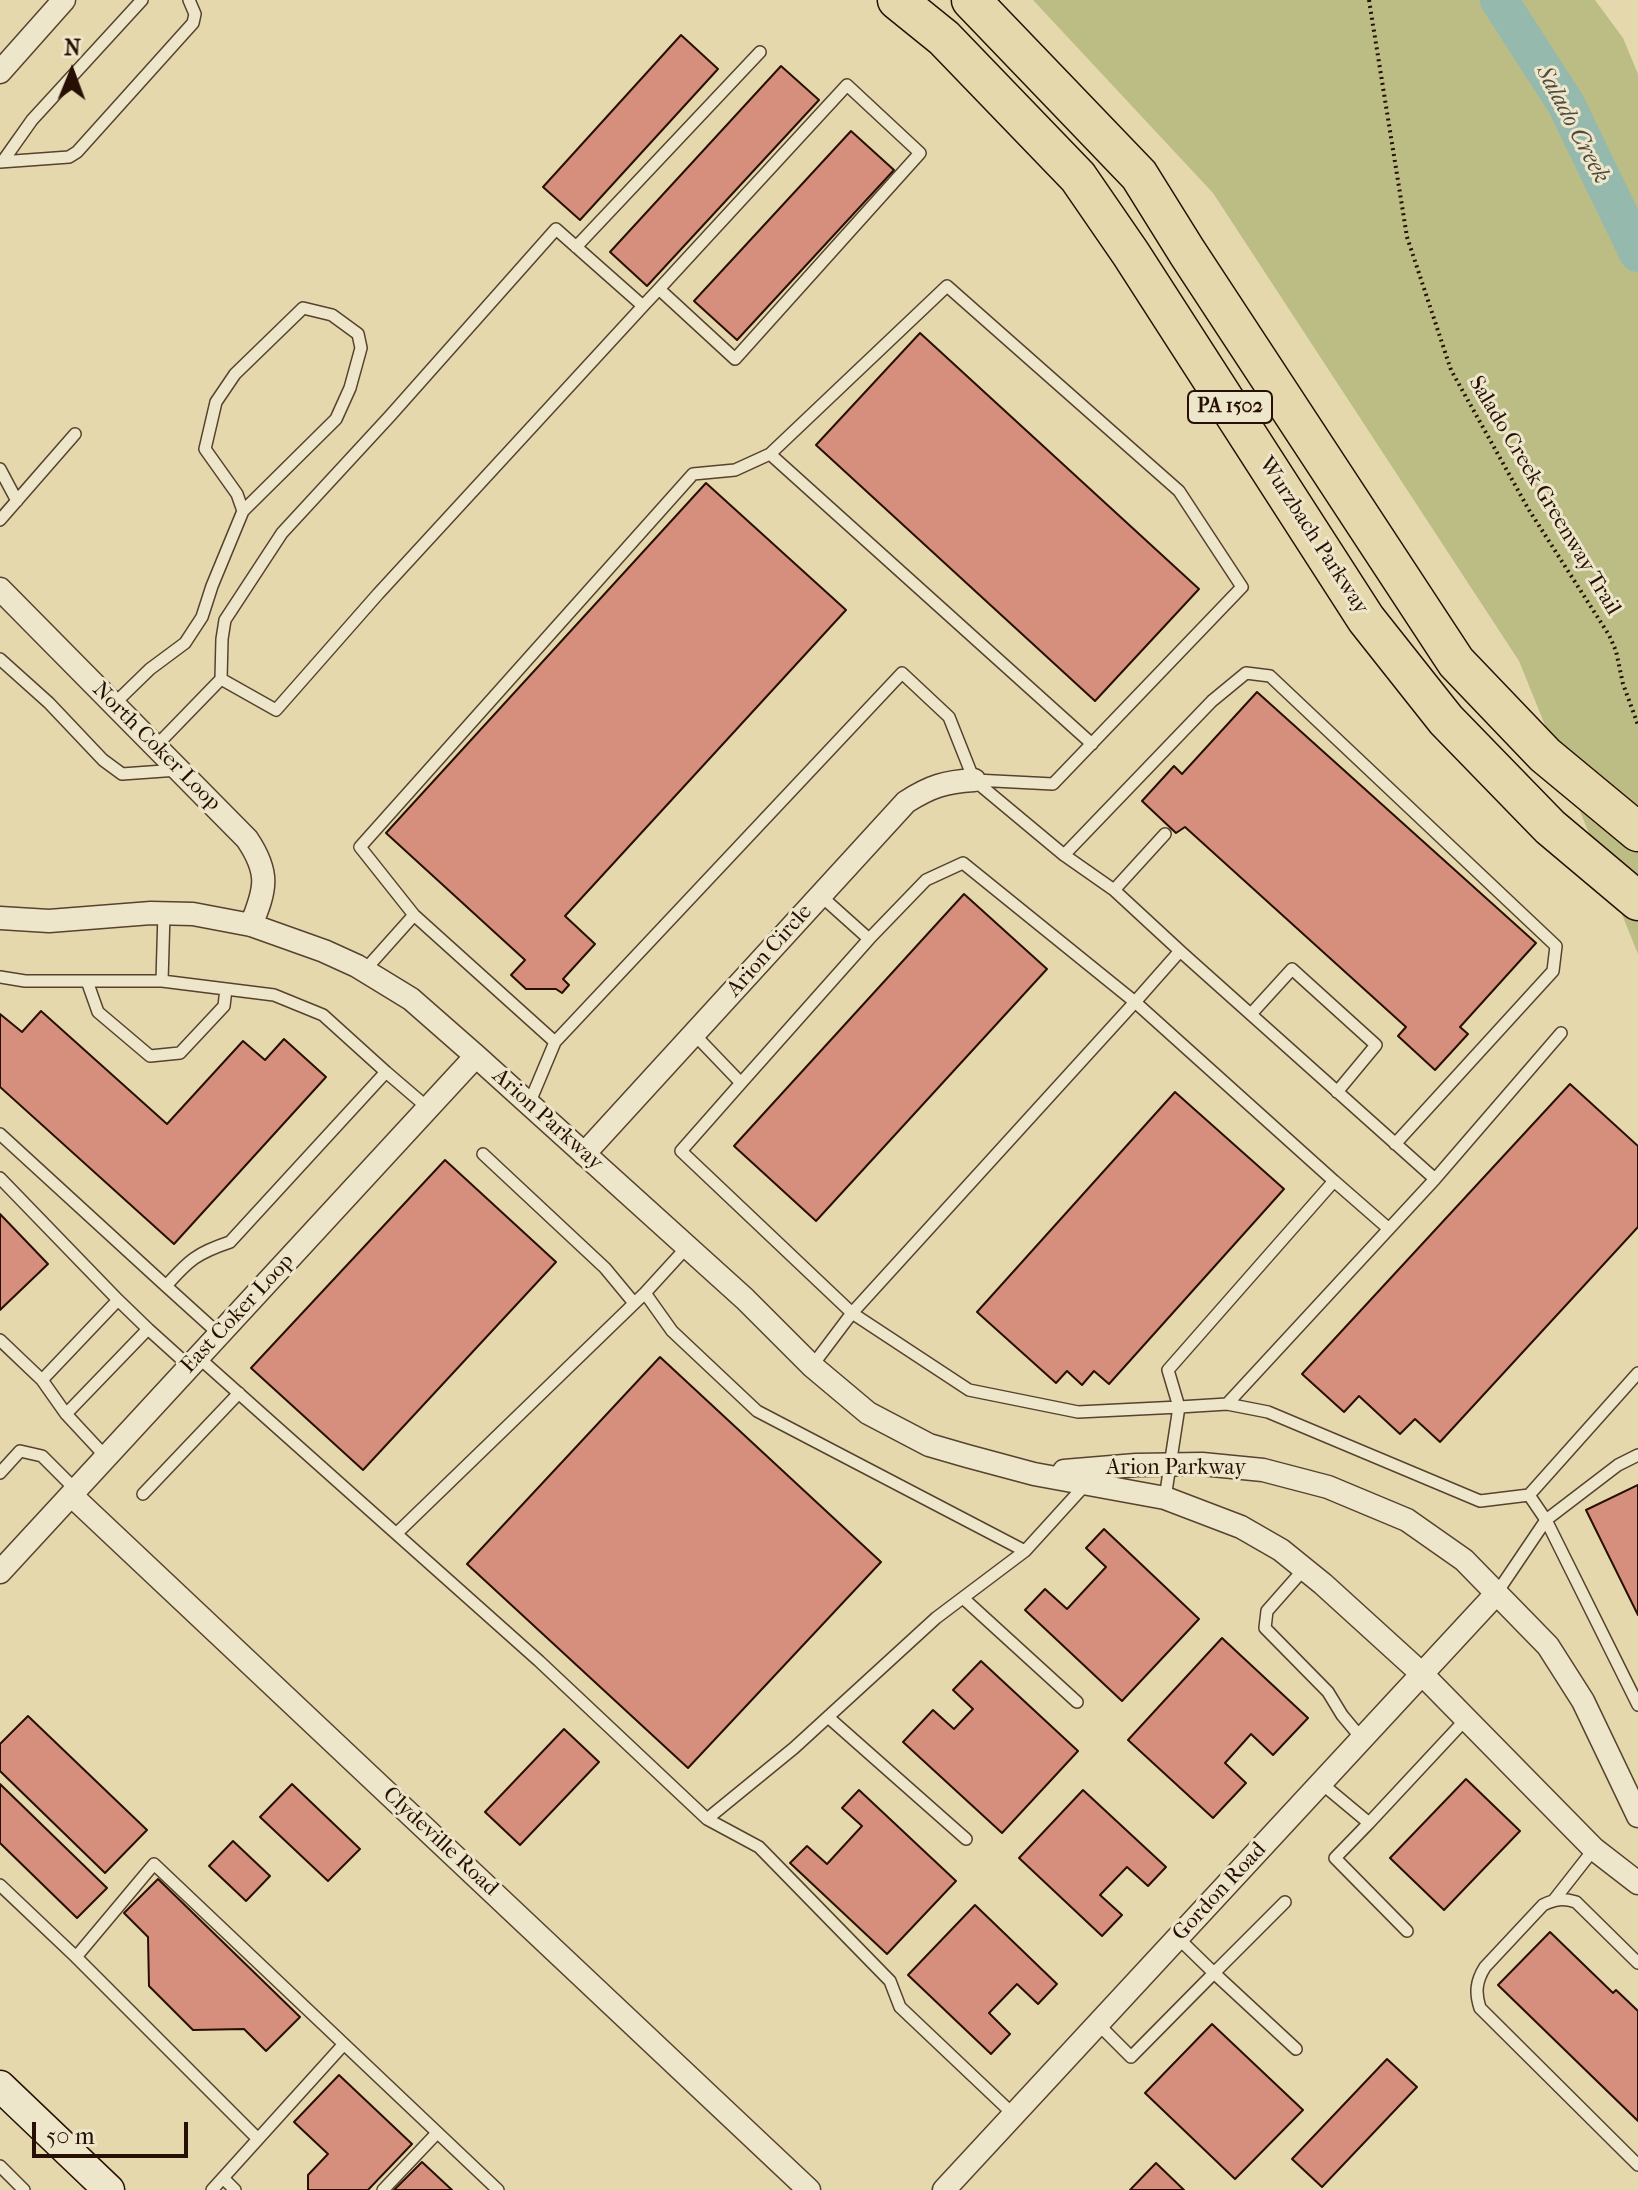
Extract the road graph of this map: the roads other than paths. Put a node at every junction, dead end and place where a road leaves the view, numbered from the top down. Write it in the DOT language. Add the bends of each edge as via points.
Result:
graph roads {
  1 [pos="64,0"];
  2 [pos="142,0"];
  3 [pos="189,0"];
  4 [pos="897,0"];
  5 [pos="971,0"];
  6 [pos="760,52"];
  7 [pos="0,72"];
  8 [pos="2,162"];
  9 [pos="576,247"];
  10 [pos="659,289"];
  11 [pos="643,306"];
  12 [pos="75,434"];
  13 [pos="770,454"];
  14 [pos="0,469"];
  15 [pos="17,501"];
  16 [pos="243,511"];
  17 [pos="0,520"];
  18 [pos="0,589"];
  19 [pos="0,659"];
  20 [pos="221,679"];
  21 [pos="114,704"];
  22 [pos="1092,744"];
  23 [pos="156,746"];
  24 [pos="179,770"];
  25 [pos="974,780"];
  26 [pos="1638,832"];
  27 [pos="1165,834"];
  28 [pos="1064,855"];
  29 [pos="1114,890"];
  30 [pos="821,896"];
  31 [pos="1633,899"];
  32 [pos="164,913"];
  33 [pos="414,915"];
  34 [pos="0,918"];
  35 [pos="251,925"];
  36 [pos="869,939"];
  37 [pos="1180,951"];
  38 [pos="364,971"];
  39 [pos="0,977"];
  40 [pos="87,981"];
  41 [pos="162,981"];
  42 [pos="226,989"];
  43 [pos="1135,1002"];
  44 [pos="1251,1014"];
  45 [pos="1561,1033"];
  46 [pos="694,1034"];
  47 [pos="555,1042"];
  48 [pos="476,1056"];
  49 [pos="386,1072"];
  50 [pos="741,1083"];
  51 [pos="1337,1092"];
  52 [pos="529,1104"];
  53 [pos="428,1108"];
  54 [pos="0,1134"];
  55 [pos="1395,1144"];
  56 [pos="483,1154"];
  57 [pos="584,1154"];
  58 [pos="0,1178"];
  59 [pos="1435,1179"];
  60 [pos="1334,1181"];
  61 [pos="1389,1229"];
  62 [pos="687,1247"];
  63 [pos="166,1286"];
  64 [pos="645,1293"];
  65 [pos="118,1300"];
  66 [pos="634,1303"];
  67 [pos="852,1313"];
  68 [pos="148,1329"];
  69 [pos="219,1334"];
  70 [pos="0,1340"];
  71 [pos="193,1362"];
  72 [pos="812,1366"];
  73 [pos="1638,1373"];
  74 [pos="42,1380"];
  75 [pos="239,1393"];
  76 [pos="1227,1404"];
  77 [pos="1179,1407"];
  78 [pos="66,1414"];
  79 [pos="1638,1455"];
  80 [pos="106,1457"];
  81 [pos="1168,1465"];
  82 [pos="0,1473"];
  83 [pos="1034,1474"];
  84 [pos="1086,1483"];
  85 [pos="73,1492"];
  86 [pos="143,1494"];
  87 [pos="1529,1495"];
  88 [pos="1165,1498"];
  89 [pos="1546,1520"];
  90 [pos="397,1533"];
  91 [pos="1025,1551"];
  92 [pos="1304,1569"];
  93 [pos="0,1572"];
  94 [pos="1496,1594"];
  95 [pos="963,1598"];
  96 [pos="1422,1674"];
  97 [pos="1077,1702"];
  98 [pos="1638,1705"];
  99 [pos="828,1717"];
  100 [pos="1466,1719"];
  101 [pos="1362,1739"];
  102 [pos="1321,1783"];
  103 [pos="1638,1816"];
  104 [pos="707,1819"];
  105 [pos="1369,1823"];
  106 [pos="966,1839"];
  107 [pos="1594,1849"];
  108 [pos="1638,1883"];
  109 [pos="0,1885"];
  110 [pos="1554,1900"];
  111 [pos="1285,1902"];
  112 [pos="1407,1931"];
  113 [pos="1178,1938"];
  114 [pos="76,1957"];
  115 [pos="1638,1963"];
  116 [pos="1214,1973"];
  117 [pos="1098,2024"];
  118 [pos="344,2044"];
  119 [pos="1296,2049"];
  120 [pos="0,2086"];
  121 [pos="1014,2115"];
  122 [pos="437,2133"];
  123 [pos="258,2139"];
  124 [pos="1638,2165"];
  125 [pos="0,2166"];
  126 [pos="223,2178"];
  127 [pos="494,2189"];
  128 [pos="24,2190"];
  129 [pos="109,2190"];
  130 [pos="212,2190"];
  131 [pos="235,2190"];
  132 [pos="383,2190"];
  133 [pos="809,2190"];
  134 [pos="944,2190"];
  1 -- 7 [label="street"];
  2 -- 8 [label="lane" via="32,120"];
  3 -- 8 [label="lane" via="193,23 77,152"];
  4 -- 31 [label="highway, Wurzbach Parkway / PA 1502" via="944,38 1078,177 1366,619 1446,720 1550,827"];
  5 -- 26 [label="highway, PA 1502" via="1139,175 1456,662 1545,755"];
  6 -- 9 [label="lane"];
  9 -- 11 [label="lane"];
  9 -- 20 [label="lane" via="556,229 282,533 225,620"];
  10 -- 10 [label="lane" via="735,359 920,153 847,85"];
  10 -- 11 [label="lane"];
  11 -- 20 [label="lane" via="276,710"];
  12 -- 15 [label="lane"];
  13 -- 22 [label="lane"];
  13 -- 22 [label="lane" via="947,286 1179,491 1242,587"];
  13 -- 33 [label="lane" via="735,470 693,474 360,847"];
  14 -- 15 [label="lane"];
  15 -- 17 [label="lane"];
  16 -- 16 [label="lane" via="205,449 216,402 235,374 303,308 332,315 358,334 361,348 346,398 336,419"];
  16 -- 21 [label="lane" via="202,617 185,643"];
  18 -- 21 [label="street, North Coker Loop"];
  19 -- 24 [label="lane" via="122,774"];
  20 -- 23 [label="lane"];
  21 -- 23 [label="street, North Coker Loop"];
  22 -- 25 [label="lane" via="1053,784"];
  23 -- 24 [label="street, North Coker Loop"];
  24 -- 35 [label="street, North Coker Loop" via="257,854 264,892"];
  25 -- 28 [label="lane"];
  25 -- 30 [label="street, Arion Circle" via="927,788 906,802"];
  25 -- 47 [label="lane" via="949,717 902,673"];
  27 -- 29 [label="lane"];
  28 -- 29 [label="lane"];
  28 -- 55 [label="lane" via="1212,701 1246,673 1270,676 1556,946 1553,971"];
  29 -- 37 [label="lane"];
  30 -- 36 [label="lane"];
  30 -- 46 [label="street, Arion Circle"];
  32 -- 34 [label="street, Arion Parkway" via="49,921"];
  32 -- 35 [label="street, Arion Parkway"];
  32 -- 41 [label="lane"];
  33 -- 38 [label="lane"];
  33 -- 47 [label="lane"];
  35 -- 38 [label="street, Arion Parkway"];
  36 -- 43 [label="lane" via="926,880 963,863"];
  36 -- 50 [label="lane"];
  37 -- 43 [label="lane"];
  37 -- 44 [label="lane"];
  38 -- 48 [label="street, Arion Parkway" via="411,999"];
  39 -- 40 [label="lane"];
  40 -- 41 [label="lane"];
  40 -- 42 [label="lane" via="98,1012 150,1056 180,1053 224,1006"];
  41 -- 42 [label="lane"];
  42 -- 49 [label="lane" via="274,995 323,1015"];
  43 -- 60 [label="lane"];
  43 -- 67 [label="lane"];
  44 -- 51 [label="lane"];
  44 -- 51 [label="lane" via="1292,969 1376,1045"];
  45 -- 59 [label="lane"];
  46 -- 50 [label="lane"];
  46 -- 57 [label="street, Arion Circle"];
  47 -- 52 [label="lane"];
  48 -- 52 [label="street, Arion Parkway"];
  48 -- 53 [label="street, East Coker Loop"];
  49 -- 53 [label="lane"];
  49 -- 63 [label="lane" via="230,1242 188,1260"];
  50 -- 67 [label="lane" via="681,1151"];
  51 -- 55 [label="lane"];
  52 -- 57 [label="street, Arion Parkway"];
  53 -- 69 [label="street, East Coker Loop"];
  54 -- 63 [label="lane"];
  55 -- 59 [label="lane"];
  56 -- 66 [label="lane" via="605,1268"];
  57 -- 62 [label="street, Arion Parkway"];
  58 -- 65 [label="lane"];
  59 -- 61 [label="lane"];
  60 -- 61 [label="lane"];
  60 -- 77 [label="lane" via="1168,1370"];
  61 -- 76 [label="lane"];
  62 -- 64 [label="lane"];
  62 -- 72 [label="street, Arion Parkway"];
  63 -- 69 [label="lane"];
  64 -- 66 [label="lane"];
  64 -- 91 [label="lane" via="672,1331 757,1411"];
  65 -- 68 [label="lane"];
  65 -- 74 [label="lane"];
  66 -- 90 [label="lane"];
  67 -- 72 [label="lane"];
  67 -- 77 [label="lane" via="969,1390 1078,1412"];
  68 -- 71 [label="lane"];
  68 -- 78 [label="lane"];
  69 -- 71 [label="street, East Coker Loop"];
  70 -- 74 [label="lane"];
  71 -- 75 [label="lane"];
  71 -- 80 [label="street, East Coker Loop"];
  72 -- 83 [label="street, Arion Parkway" via="868,1413 929,1445"];
  73 -- 87 [label="lane"];
  74 -- 78 [label="lane"];
  75 -- 86 [label="lane"];
  75 -- 90 [label="lane"];
  76 -- 77 [label="lane"];
  76 -- 87 [label="lane" via="1268,1412 1480,1501"];
  77 -- 81 [label="lane"];
  78 -- 80 [label="lane"];
  79 -- 89 [label="lane"];
  80 -- 85 [label="street, East Coker Loop"];
  81 -- 83 [label="street, Arion Parkway"];
  81 -- 88 [label="lane"];
  81 -- 94 [label="street, Arion Parkway" via="1263,1470 1328,1487 1407,1520 1464,1560"];
  82 -- 85 [label="lane" via="20,1451 42,1456"];
  83 -- 84 [label="street, Arion Parkway"];
  84 -- 88 [label="street, Arion Parkway"];
  84 -- 91 [label="lane"];
  85 -- 93 [label="street, East Coker Loop"];
  85 -- 133 [label="street, Clydeville Road"];
  87 -- 89 [label="lane"];
  88 -- 92 [label="street, Arion Parkway" via="1241,1527"];
  89 -- 94 [label="lane"];
  89 -- 98 [label="lane"];
  90 -- 104 [label="lane"];
  91 -- 95 [label="lane"];
  92 -- 96 [label="street, Arion Parkway"];
  92 -- 101 [label="lane" via="1267,1611 1265,1628 1328,1692"];
  94 -- 96 [label="street, Gordon Road"];
  94 -- 103 [label="street, Arion Parkway" via="1548,1646 1583,1701"];
  95 -- 97 [label="lane"];
  95 -- 99 [label="lane"];
  96 -- 100 [label="street, Arion Parkway"];
  96 -- 101 [label="street, Gordon Road"];
  99 -- 104 [label="lane"];
  99 -- 106 [label="lane"];
  100 -- 105 [label="lane"];
  100 -- 107 [label="street, Arion Parkway"];
  101 -- 102 [label="street, Gordon Road"];
  102 -- 105 [label="lane"];
  102 -- 113 [label="street, Gordon Road"];
  104 -- 121 [label="lane" via="759,1847 890,1981 900,2007"];
  105 -- 112 [label="lane" via="1335,1858"];
  107 -- 108 [label="street, Arion Parkway"];
  107 -- 110 [label="lane"];
  109 -- 114 [label="lane"];
  110 -- 115 [label="lane" via="1576,1902"];
  110 -- 124 [label="lane" via="1543,1905 1485,1967 1476,1998 1480,2008"];
  111 -- 116 [label="lane"];
  113 -- 116 [label="lane"];
  113 -- 117 [label="street, Gordon Road"];
  114 -- 118 [label="lane" via="154,1864"];
  114 -- 123 [label="lane"];
  116 -- 117 [label="lane" via="1131,2057"];
  116 -- 119 [label="lane"];
  117 -- 121 [label="street, Gordon Road"];
  118 -- 122 [label="lane"];
  118 -- 123 [label="lane"];
  120 -- 129 [label="main road"];
  121 -- 134 [label="street, Gordon Road"];
  122 -- 127 [label="lane"];
  122 -- 132 [label="lane"];
  123 -- 126 [label="lane"];
  125 -- 128 [label="lane"];
  126 -- 130 [label="lane"];
  126 -- 131 [label="lane"];
}
